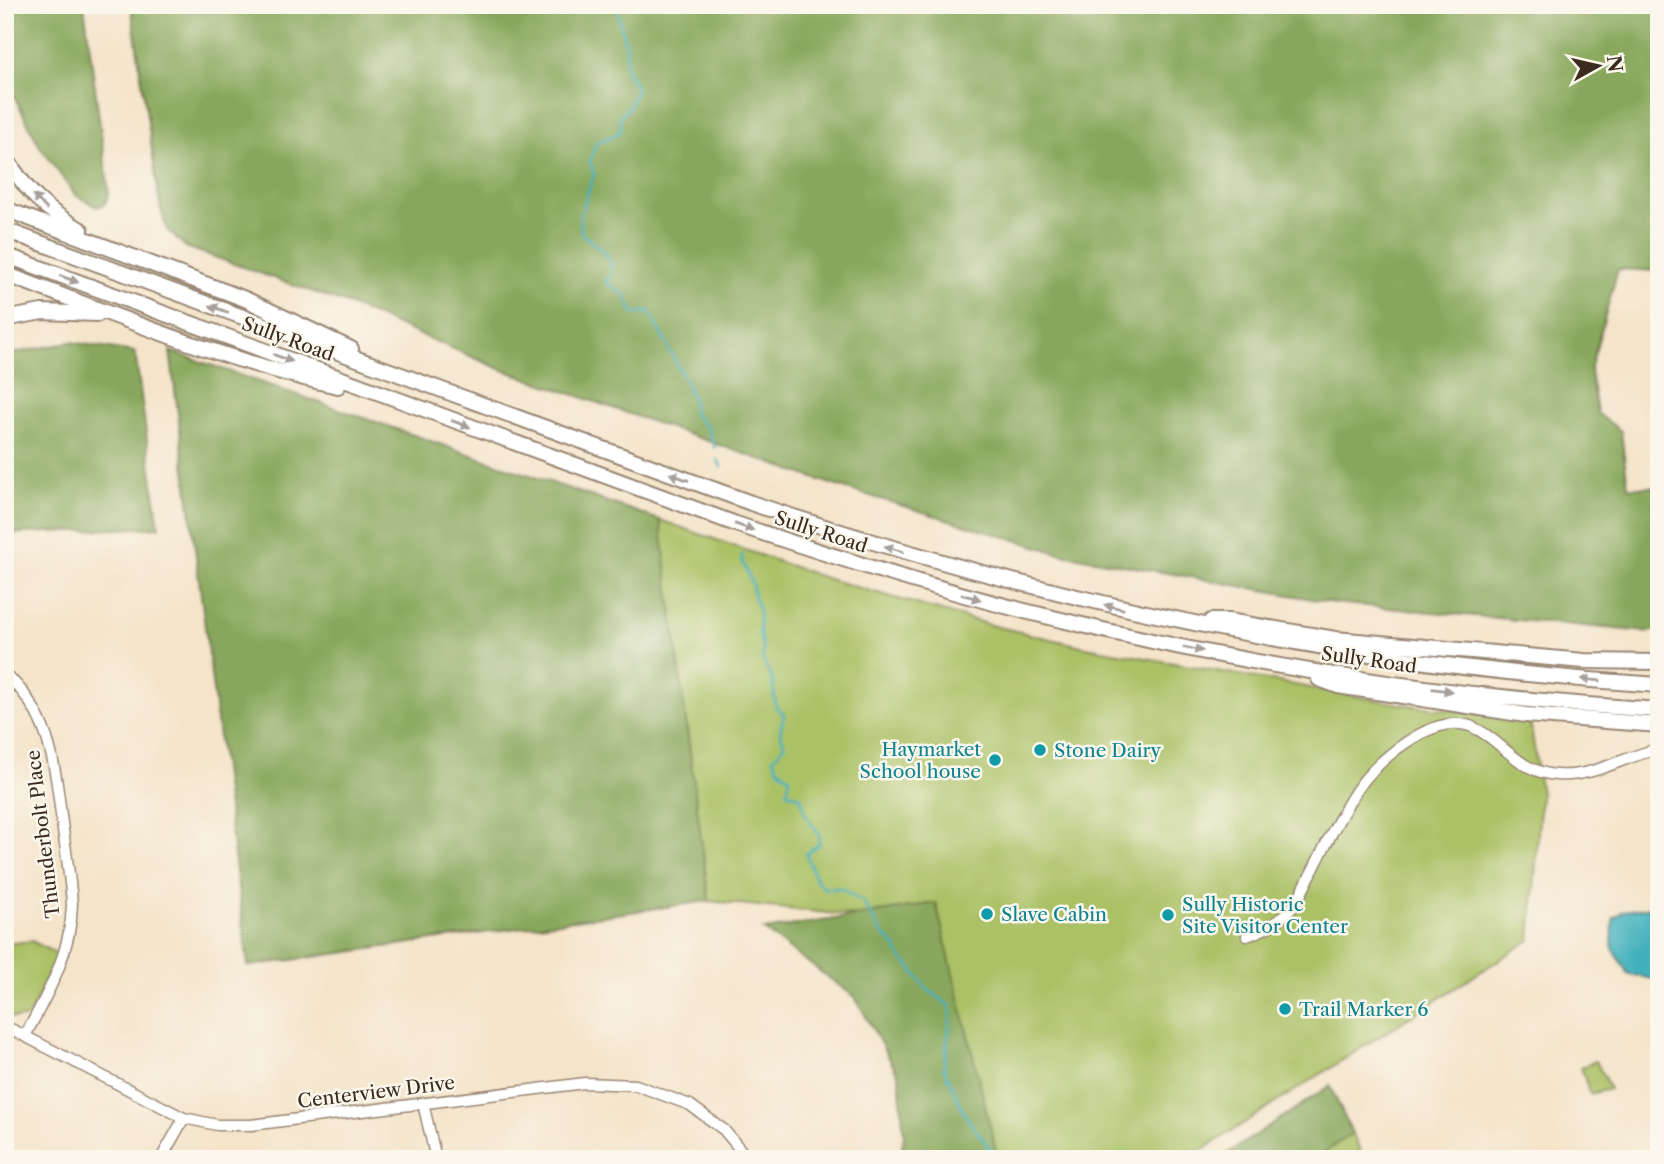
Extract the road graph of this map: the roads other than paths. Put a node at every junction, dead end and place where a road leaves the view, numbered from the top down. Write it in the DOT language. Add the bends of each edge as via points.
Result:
graph roads {
  1 [pos="5,156"];
  2 [pos="5,209"];
  3 [pos="5,230"];
  4 [pos="115,251"];
  5 [pos="5,255"];
  6 [pos="5,274"];
  7 [pos="113,314"];
  8 [pos="5,319"];
  9 [pos="421,382"];
  10 [pos="397,400"];
  11 [pos="1181,622"];
  12 [pos="1584,661"];
  13 [pos="1659,662"];
  14 [pos="1278,666"];
  15 [pos="1659,669"];
  16 [pos="5,674"];
  17 [pos="1659,685"];
  18 [pos="1659,710"];
  19 [pos="1659,727"];
  20 [pos="1659,749"];
  21 [pos="1247,936"];
  22 [pos="5,1026"];
  23 [pos="25,1036"];
  24 [pos="423,1103"];
  25 [pos="184,1118"];
  26 [pos="161,1159"];
  27 [pos="436,1159"];
  28 [pos="748,1159"];
  4 -- 1 [label="highway, one-way" via="48,210"];
  2 -- 4 [label="highway"];
  9 -- 3 [label="highway, Sully Road, one-way"];
  4 -- 9 [label="highway" via="283,315"];
  5 -- 10 [label="highway, Sully Road, one-way"];
  6 -- 7 [label="highway"];
  7 -- 8 [label="highway" via="57,311"];
  7 -- 10 [label="highway" via="250,364"];
  11 -- 9 [label="highway, Sully Road, one-way" via="1009,581 828,529"];
  10 -- 14 [label="highway, Sully Road, one-way" via="723,520 886,573 1080,625"];
  11 -- 12 [label="highway" via="1228,621 1335,639"];
  17 -- 11 [label="highway, Sully Road, one-way" via="1420,662"];
  12 -- 13 [label="highway"];
  12 -- 15 [label="highway"];
  14 -- 18 [label="highway, Sully Road, one-way" via="1476,694"];
  14 -- 19 [label="highway" via="1338,686 1454,705"];
  16 -- 23 [label="street, Thunderbolt Place" via="36,710 52,749 72,904 65,954"];
  20 -- 21 [label="street" via="1594,771 1557,775 1525,765 1469,726 1434,726 1411,738 1362,783 1296,903 1275,924"];
  22 -- 23 [label="street, Centerview Drive"];
  23 -- 25 [label="street, Centerview Drive"];
  24 -- 25 [label="street, Centerview Drive" via="251,1125 217,1125"];
  24 -- 27 [label="street"];
  24 -- 28 [label="street, Centerview Drive" via="585,1083 636,1085 690,1105 724,1130"];
  25 -- 26 [label="street"];
}
